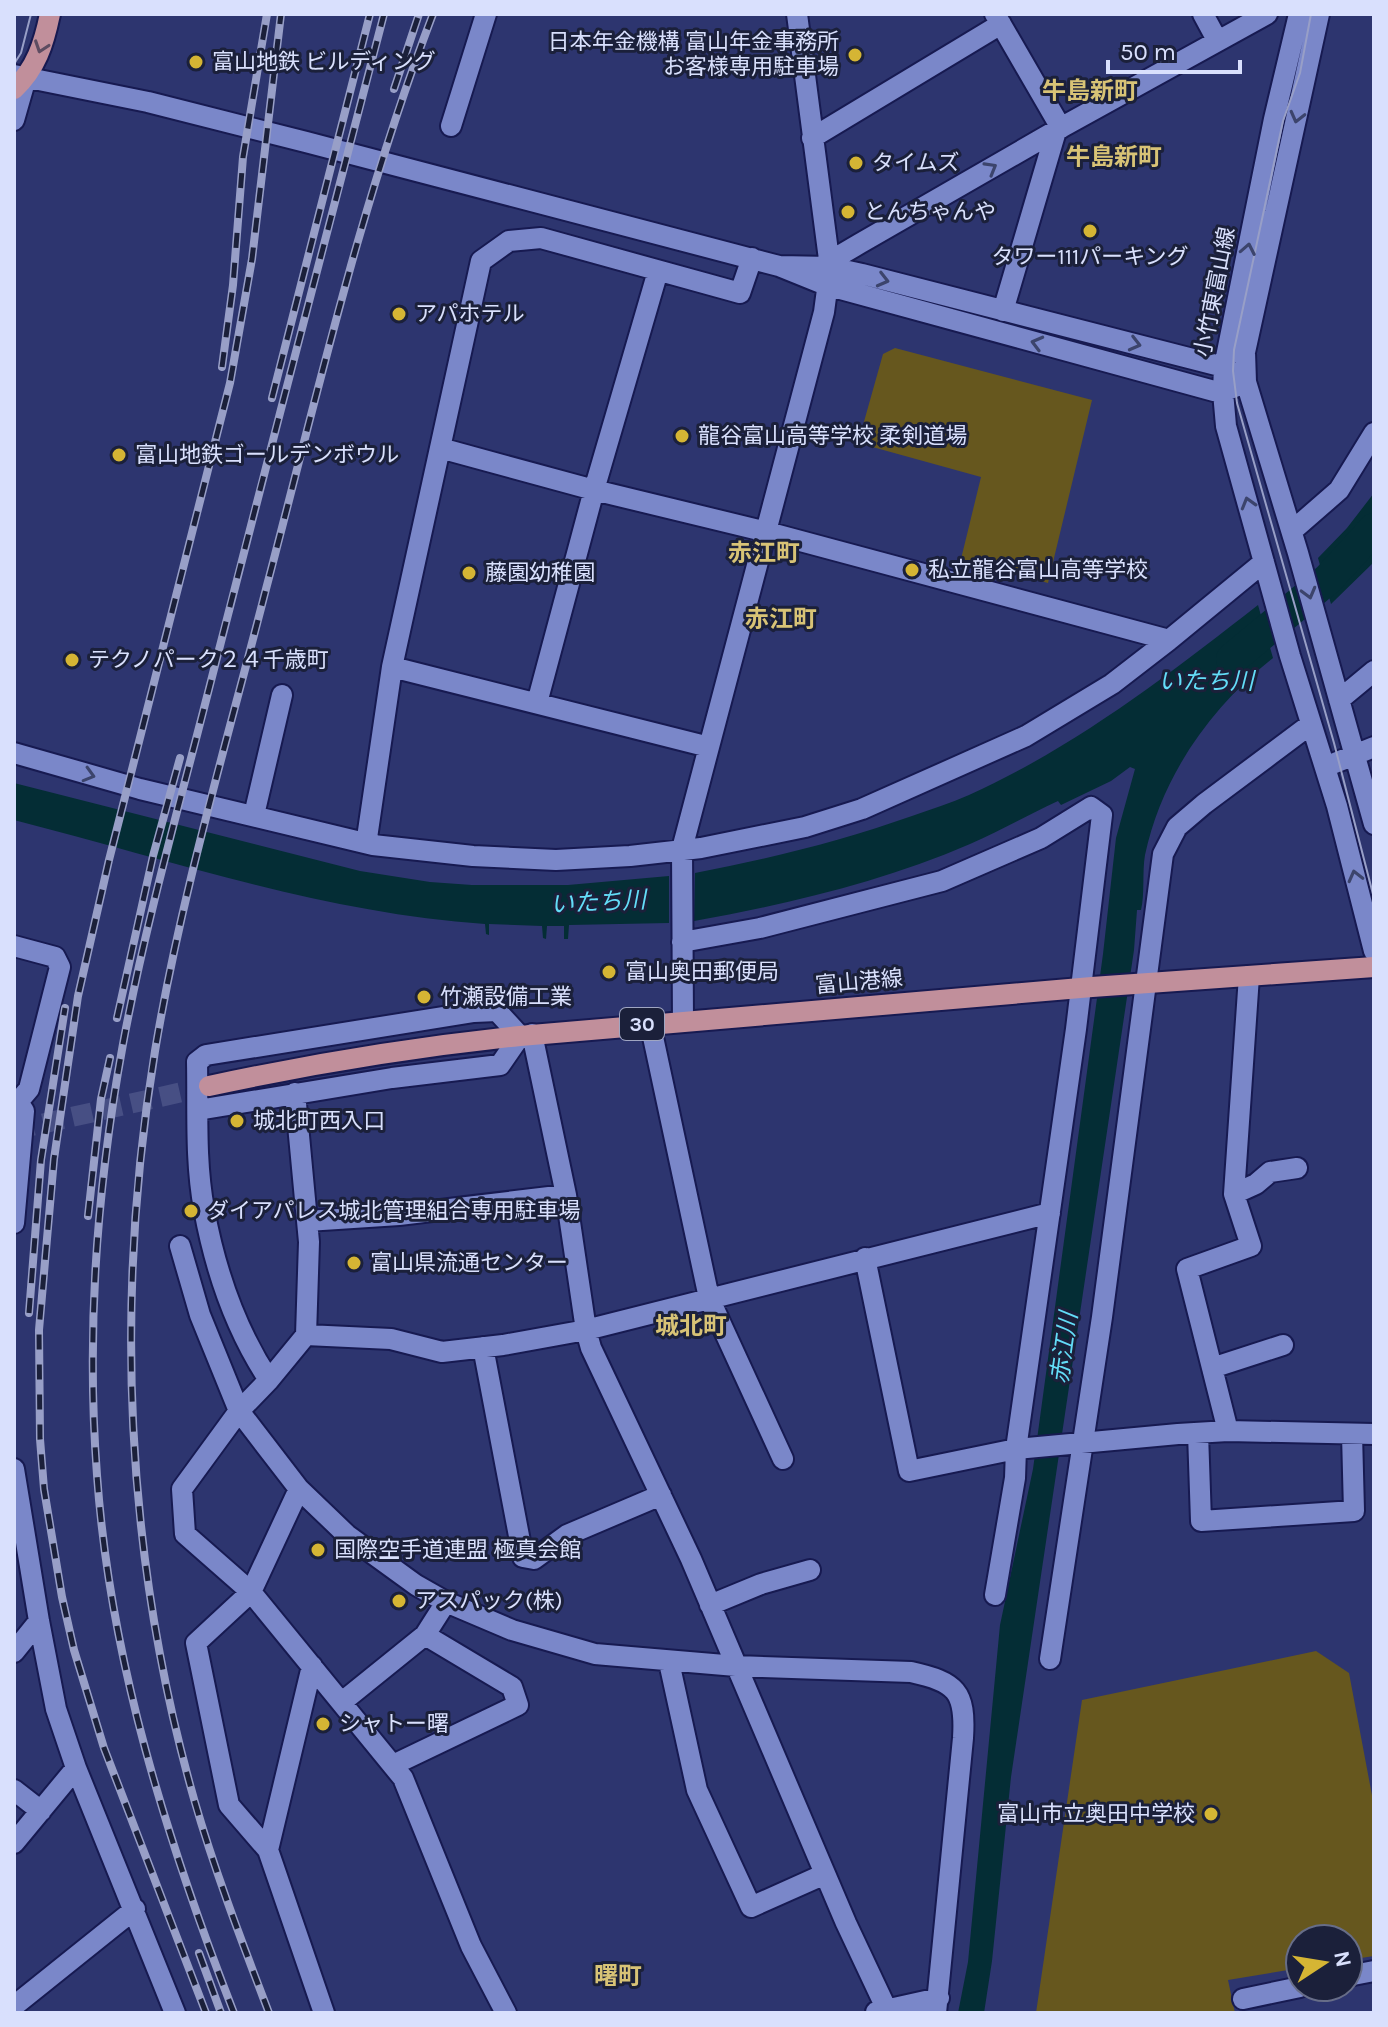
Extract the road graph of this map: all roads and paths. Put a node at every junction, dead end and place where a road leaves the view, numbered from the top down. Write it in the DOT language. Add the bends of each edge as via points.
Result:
graph roads {
  1 [pos="50,14"];
  2 [pos="486,14"];
  3 [pos="797,14"];
  4 [pos="1203,14"];
  5 [pos="1267,14"];
  6 [pos="1299,14"];
  7 [pos="1319,14"];
  8 [pos="998,19"];
  9 [pos="1217,40"];
  10 [pos="18,81"];
  11 [pos="14,120"];
  12 [pos="451,126"];
  13 [pos="1058,129"];
  14 [pos="812,138"];
  15 [pos="752,258"];
  16 [pos="658,271"];
  17 [pos="828,276"];
  18 [pos="1003,311"];
  19 [pos="1224,367"];
  20 [pos="1246,382"];
  21 [pos="1223,392"];
  22 [pos="1374,433"];
  23 [pos="440,448"];
  24 [pos="594,490"];
  25 [pos="1292,531"];
  26 [pos="767,532"];
  27 [pos="1266,570"];
  28 [pos="1169,640"];
  29 [pos="392,667"];
  30 [pos="1374,671"];
  31 [pos="282,695"];
  32 [pos="1339,700"];
  33 [pos="537,703"];
  34 [pos="1311,724"];
  35 [pos="709,747"];
  36 [pos="1374,747"];
  37 [pos="14,753"];
  38 [pos="1354,756"];
  39 [pos="1325,767"];
  40 [pos="254,815"];
  41 [pos="1374,824"];
  42 [pos="373,845"];
  43 [pos="682,858"];
  44 [pos="682,938"];
  45 [pos="14,946"];
  46 [pos="1374,951"];
  47 [pos="1374,967"];
  48 [pos="1249,976"];
  49 [pos="1142,983"];
  50 [pos="1086,988"];
  51 [pos="683,1021"];
  52 [pos="650,1023"];
  53 [pos="526,1035"];
  54 [pos="209,1086"];
  55 [pos="295,1093"];
  56 [pos="16,1102"];
  57 [pos="198,1110"];
  58 [pos="18,1159"];
  59 [pos="1297,1168"];
  60 [pos="1234,1194"];
  61 [pos="566,1195"];
  62 [pos="1050,1213"];
  63 [pos="307,1221"];
  64 [pos="14,1223"];
  65 [pos="180,1246"];
  66 [pos="865,1258"];
  67 [pos="709,1298"];
  68 [pos="586,1330"];
  69 [pos="306,1335"];
  70 [pos="1283,1345"];
  71 [pos="483,1347"];
  72 [pos="1212,1368"];
  73 [pos="269,1380"];
  74 [pos="239,1411"];
  75 [pos="1228,1431"];
  76 [pos="1198,1433"];
  77 [pos="1352,1434"];
  78 [pos="1374,1434"];
  79 [pos="1074,1444"];
  80 [pos="1021,1449"];
  81 [pos="783,1459"];
  82 [pos="14,1469"];
  83 [pos="299,1489"];
  84 [pos="661,1495"];
  85 [pos="810,1570"];
  86 [pos="251,1592"];
  87 [pos="995,1595"];
  88 [pos="446,1602"];
  89 [pos="710,1605"];
  90 [pos="39,1621"];
  91 [pos="425,1635"];
  92 [pos="14,1652"];
  93 [pos="1050,1659"];
  94 [pos="669,1662"];
  95 [pos="312,1666"];
  96 [pos="736,1666"];
  97 [pos="342,1702"];
  98 [pos="393,1765"];
  99 [pos="76,1768"];
  100 [pos="14,1790"];
  101 [pos="41,1811"];
  102 [pos="14,1843"];
  103 [pos="268,1850"];
  104 [pos="825,1874"];
  105 [pos="135,1909"];
  106 [pos="1284,1990"];
  107 [pos="1243,1999"];
  108 [pos="14,2006"];
  109 [pos="937,2006"];
  110 [pos="168,2009"];
  111 [pos="880,2011"];
  112 [pos="324,2013"];
  113 [pos="506,2013"];
  1 -- 10 [label="main road, one-way" via="37,61"];
  2 -- 12 [label="street"];
  3 -- 14 [label="street"];
  4 -- 9 [label="street"];
  5 -- 9 [label="street"];
  19 -- 6 [label="street, 小竹東富山線, one-way"];
  7 -- 20 [label="street, 小竹東富山線, one-way" via="1245,352"];
  8 -- 13 [label="street"];
  8 -- 14 [label="street"];
  9 -- 13 [label="street"];
  10 -- 11 [label="street"];
  10 -- 15 [label="street" via="148,102"];
  17 -- 13 [label="street, one-way" via="851,249"];
  13 -- 18 [label="street"];
  14 -- 17 [label="street"];
  15 -- 16 [label="street" via="740,293"];
  15 -- 17 [label="street"];
  16 -- 23 [label="street" via="541,238 509,241 481,261"];
  16 -- 24 [label="street"];
  17 -- 18 [label="street, one-way"];
  21 -- 17 [label="street, one-way"];
  17 -- 26 [label="street" via="824,312"];
  18 -- 19 [label="street, one-way"];
  19 -- 20 [label="street"];
  19 -- 21 [label="street, 小竹東富山線"];
  20 -- 21 [label="street"];
  20 -- 25 [label="street, 小竹東富山線"];
  27 -- 21 [label="street, 小竹東富山線, one-way" via="1226,426"];
  22 -- 25 [label="street" via="1339,490"];
  23 -- 24 [label="street"];
  23 -- 29 [label="street"];
  24 -- 26 [label="street"];
  24 -- 33 [label="street"];
  25 -- 32 [label="street, 小竹東富山線, one-way"];
  26 -- 28 [label="street"];
  26 -- 35 [label="street"];
  27 -- 28 [label="street"];
  27 -- 34 [label="street, 小竹東富山線"];
  28 -- 43 [label="street" via="1112,684 1026,736 875,804 805,827 701,848"];
  29 -- 33 [label="street"];
  29 -- 42 [label="street" via="367,838"];
  30 -- 32 [label="street"];
  31 -- 40 [label="street"];
  32 -- 38 [label="street, 小竹東富山線"];
  33 -- 35 [label="street"];
  34 -- 39 [label="street, 小竹東富山線"];
  34 -- 49 [label="street" via="1177,827 1163,854"];
  35 -- 43 [label="street"];
  36 -- 38 [label="street"];
  37 -- 40 [label="street, one-way"];
  38 -- 39 [label="street"];
  38 -- 41 [label="street, 小竹東富山線"];
  46 -- 39 [label="street, 小竹東富山線, one-way"];
  40 -- 42 [label="street"];
  42 -- 43 [label="street" via="556,860"];
  43 -- 44 [label="street"];
  44 -- 50 [label="street" via="760,928 942,881 1041,838 1091,807 1102,815"];
  44 -- 51 [label="street"];
  45 -- 56 [label="street" via="55,957 60,967 29,1089"];
  47 -- 48 [label="main road, 富山港線 / 30"];
  48 -- 49 [label="main road, 富山港線 / 30"];
  48 -- 60 [label="street"];
  49 -- 50 [label="main road, 富山港線 / 30"];
  49 -- 79 [label="street" via="1102,1317"];
  50 -- 51 [label="main road, 富山港線 / 30"];
  50 -- 62 [label="street"];
  51 -- 52 [label="main road, 富山港線 / 30"];
  52 -- 53 [label="main road, 富山港線 / 30"];
  52 -- 67 [label="street"];
  53 -- 54 [label="main road, 富山港線 / 30"];
  53 -- 55 [label="street" via="500,1065"];
  53 -- 57 [label="street" via="497,1011 474,1012 206,1055 197,1062"];
  53 -- 61 [label="street"];
  55 -- 57 [label="street"];
  55 -- 63 [label="street"];
  56 -- 58 [label="street" via="24,1111"];
  57 -- 73 [label="street" via="203,1208 218,1266 240,1329"];
  58 -- 64 [label="street"];
  59 -- 60 [label="street" via="1270,1172"];
  60 -- 72 [label="street" via="1251,1246 1187,1269"];
  61 -- 63 [label="street"];
  61 -- 68 [label="street"];
  62 -- 66 [label="street"];
  62 -- 80 [label="street"];
  63 -- 69 [label="street"];
  65 -- 74 [label="street" via="200,1315"];
  66 -- 67 [label="street"];
  66 -- 80 [label="street" via="909,1471"];
  67 -- 68 [label="street"];
  67 -- 81 [label="street"];
  68 -- 71 [label="street"];
  68 -- 84 [label="street"];
  69 -- 71 [label="street" via="391,1339 442,1352"];
  69 -- 73 [label="street"];
  70 -- 72 [label="street"];
  71 -- 84 [label="street" via="523,1557 534,1559 567,1535"];
  72 -- 75 [label="street"];
  73 -- 74 [label="street"];
  74 -- 83 [label="street"];
  74 -- 86 [label="street" via="182,1489 185,1534"];
  75 -- 76 [label="street"];
  75 -- 77 [label="street"];
  76 -- 77 [label="street" via="1201,1521 1354,1511"];
  76 -- 79 [label="street"];
  77 -- 78 [label="street"];
  79 -- 80 [label="street"];
  79 -- 93 [label="street"];
  80 -- 87 [label="street"];
  82 -- 90 [label="street"];
  83 -- 86 [label="street"];
  83 -- 88 [label="street" via="347,1535"];
  84 -- 89 [label="street"];
  85 -- 89 [label="street"];
  86 -- 95 [label="street"];
  86 -- 103 [label="street" via="196,1643 229,1805"];
  88 -- 91 [label="street"];
  88 -- 94 [label="street" via="512,1630 595,1654"];
  89 -- 96 [label="street"];
  90 -- 92 [label="street"];
  90 -- 99 [label="street" via="56,1709"];
  91 -- 97 [label="street"];
  91 -- 98 [label="street" via="512,1687 518,1705"];
  94 -- 96 [label="street"];
  94 -- 104 [label="street" via="697,1790 751,1907"];
  95 -- 97 [label="street"];
  95 -- 103 [label="street"];
  96 -- 104 [label="street"];
  96 -- 109 [label="street" via="911,1672 955,1689 965,1712"];
  97 -- 98 [label="street"];
  98 -- 113 [label="street" via="403,1778 471,1946"];
  99 -- 101 [label="street"];
  99 -- 105 [label="street"];
  100 -- 101 [label="street"];
  101 -- 102 [label="street"];
  103 -- 112 [label="street"];
  104 -- 111 [label="street"];
  105 -- 108 [label="street"];
  105 -- 110 [label="street"];
  106 -- 107 [label="street"];
  109 -- 111 [label="street"];
}
